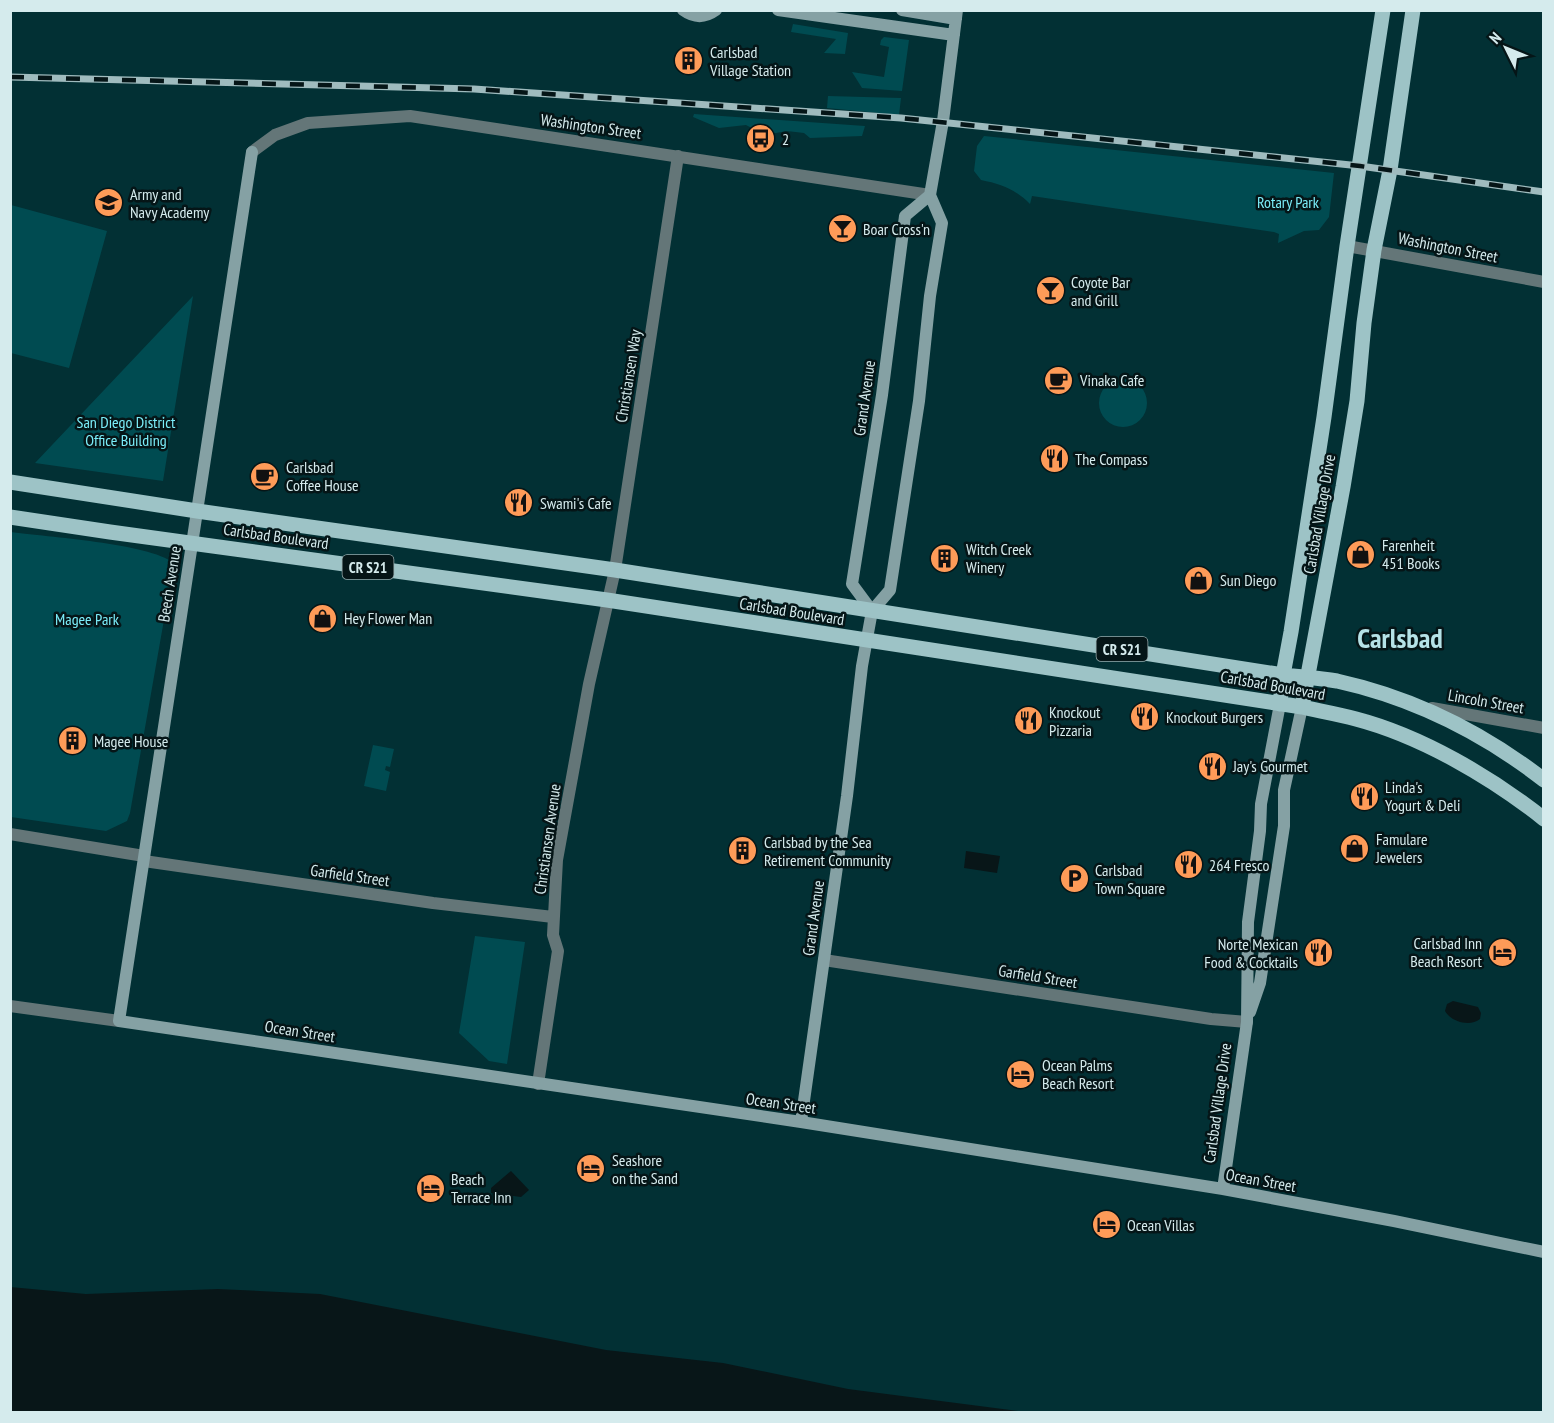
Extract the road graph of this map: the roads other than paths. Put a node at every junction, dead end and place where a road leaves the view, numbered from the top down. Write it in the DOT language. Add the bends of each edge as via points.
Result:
graph roads {
  1 [pos="683,10"];
  2 [pos="716,10"];
  3 [pos="778,10"];
  4 [pos="902,10"];
  5 [pos="1383,10"];
  6 [pos="1413,10"];
  7 [pos="957,15"];
  8 [pos="954,35"];
  9 [pos="252,152"];
  10 [pos="678,156"];
  11 [pos="930,195"];
  12 [pos="1347,246"];
  13 [pos="1374,250"];
  14 [pos="1544,282"];
  15 [pos="10,482"];
  16 [pos="197,511"];
  17 [pos="10,517"];
  18 [pos="192,543"];
  19 [pos="615,570"];
  20 [pos="607,600"];
  21 [pos="872,611"];
  22 [pos="866,641"];
  23 [pos="1282,675"];
  24 [pos="1308,678"];
  25 [pos="1280,704"];
  26 [pos="1302,707"];
  27 [pos="1423,707"];
  28 [pos="1544,728"];
  29 [pos="1544,780"];
  30 [pos="1544,819"];
  31 [pos="10,834"];
  32 [pos="144,859"];
  33 [pos="553,917"];
  34 [pos="824,960"];
  35 [pos="10,1006"];
  36 [pos="119,1021"];
  37 [pos="1247,1022"];
  38 [pos="538,1084"];
  39 [pos="801,1122"];
  40 [pos="1223,1189"];
  41 [pos="1544,1252"];
  1 -- 2 [label="street" via="702,17"];
  3 -- 8 [label="street"];
  4 -- 7 [label="street"];
  5 -- 12 [label="main road, Carlsbad Village Drive"];
  6 -- 13 [label="main road, Carlsbad Village Drive"];
  7 -- 8 [label="street"];
  8 -- 11 [label="street"];
  9 -- 10 [label="street, Washington Street" via="275,135 308,123 410,116"];
  9 -- 16 [label="street, Beech Avenue"];
  10 -- 11 [label="street, Washington Street"];
  10 -- 19 [label="street, Christiansen Way"];
  11 -- 21 [label="street, Grand Avenue" via="942,222 918,411 890,590"];
  11 -- 21 [label="street, Grand Avenue" via="905,216 882,395 862,511 852,584"];
  12 -- 13 [label="street, Washington Street"];
  12 -- 23 [label="main road, Carlsbad Village Drive"];
  13 -- 14 [label="street, Washington Street"];
  13 -- 24 [label="main road, Carlsbad Village Drive" via="1356,401"];
  15 -- 16 [label="main road, Carlsbad Boulevard / CR S21"];
  16 -- 18 [label="street, Beech Avenue"];
  16 -- 19 [label="main road, Carlsbad Boulevard / CR S21"];
  17 -- 18 [label="main road, Carlsbad Boulevard / CR S21"];
  18 -- 20 [label="main road, Carlsbad Boulevard / CR S21"];
  18 -- 32 [label="street, Beech Avenue"];
  19 -- 20 [label="street, Christiansen Way"];
  19 -- 21 [label="main road, Carlsbad Boulevard / CR S21"];
  20 -- 22 [label="main road, Carlsbad Boulevard / CR S21"];
  20 -- 33 [label="street, Christiansen Avenue" via="557,860"];
  21 -- 22 [label="street, Grand Avenue"];
  21 -- 23 [label="main road, Carlsbad Boulevard / CR S21"];
  22 -- 25 [label="main road, Carlsbad Boulevard / CR S21"];
  22 -- 34 [label="street, Grand Avenue"];
  23 -- 24 [label="main road, Carlsbad Boulevard / CR S21"];
  23 -- 25 [label="main road, Carlsbad Village Drive"];
  24 -- 26 [label="main road, Carlsbad Village Drive"];
  24 -- 27 [label="main road, Carlsbad Boulevard / CR S21" via="1356,686"];
  25 -- 26 [label="main road, Carlsbad Boulevard / CR S21"];
  25 -- 37 [label="street, Carlsbad Village Drive" via="1261,804 1248,922"];
  26 -- 30 [label="main road, Carlsbad Boulevard / CR S21" via="1358,719 1402,735 1491,782"];
  26 -- 37 [label="street, Carlsbad Village Drive" via="1284,790 1284,826 1260,983"];
  27 -- 28 [label="street, Lincoln Street"];
  27 -- 29 [label="main road, Carlsbad Boulevard / CR S21" via="1497,747"];
  31 -- 32 [label="street, Garfield Street"];
  32 -- 33 [label="street, Garfield Street"];
  32 -- 36 [label="street, Beech Avenue"];
  33 -- 38 [label="street, Christiansen Avenue" via="558,951"];
  34 -- 37 [label="street, Garfield Street"];
  34 -- 39 [label="street, Grand Avenue"];
  35 -- 36 [label="street, Ocean Street"];
  36 -- 38 [label="street, Ocean Street"];
  37 -- 40 [label="street, Carlsbad Village Drive"];
  38 -- 39 [label="street, Ocean Street"];
  39 -- 40 [label="street, Ocean Street"];
  40 -- 41 [label="street, Ocean Street"];
}
